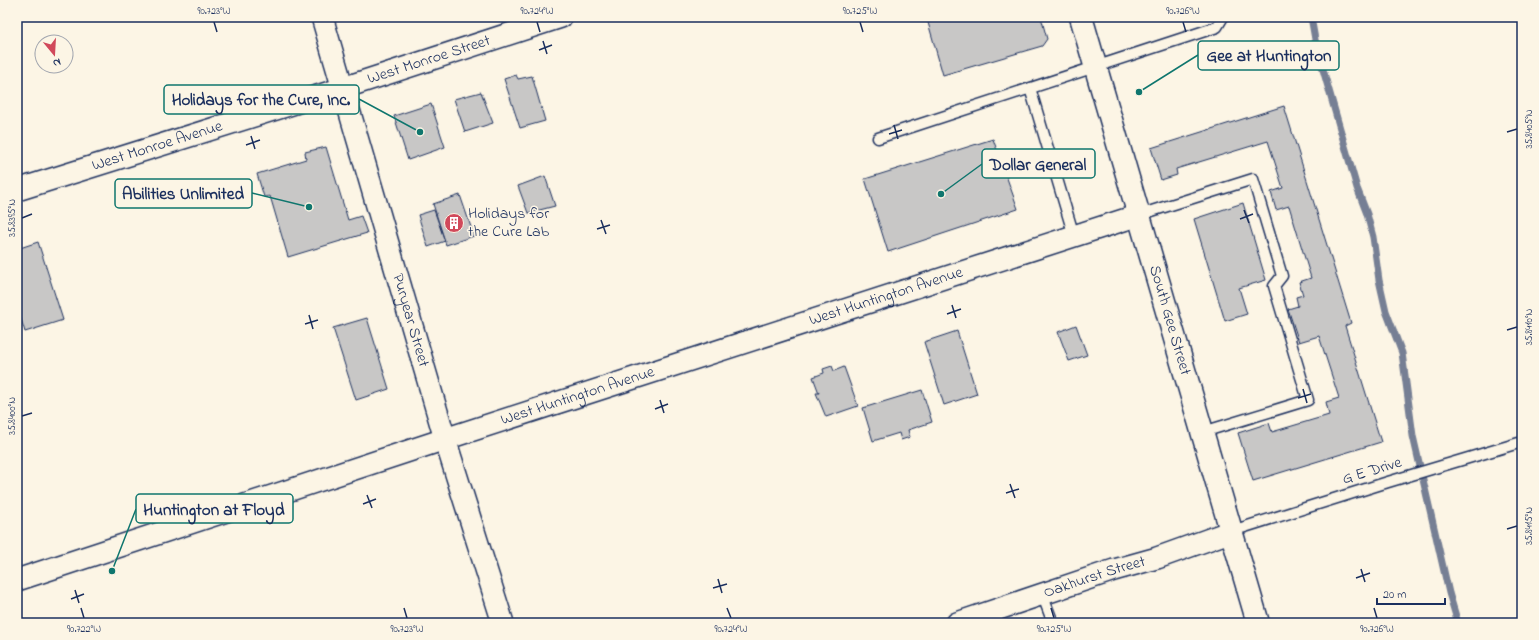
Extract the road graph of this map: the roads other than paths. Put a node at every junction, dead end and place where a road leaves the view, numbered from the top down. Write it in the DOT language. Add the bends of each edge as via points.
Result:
graph roads {
  1 [pos="322,17"];
  2 [pos="561,17"];
  3 [pos="1081,17"];
  4 [pos="1223,17"];
  5 [pos="1096,66"];
  6 [pos="343,88"];
  7 [pos="1030,88"];
  8 [pos="878,138"];
  9 [pos="17,190"];
  10 [pos="1139,215"];
  11 [pos="1074,236"];
  12 [pos="1203,432"];
  13 [pos="445,439"];
  14 [pos="1522,442"];
  15 [pos="1232,531"];
  16 [pos="17,580"];
  17 [pos="1042,594"];
  18 [pos="504,623"];
  19 [pos="957,623"];
  20 [pos="1052,623"];
  21 [pos="1258,623"];
  1 -- 6 [label="street, Puryear Street"];
  2 -- 6 [label="street, West Monroe Street"];
  3 -- 5 [label="main road, South Gee Street"];
  4 -- 5 [label="lane" via="1217,27"];
  5 -- 7 [label="lane"];
  5 -- 10 [label="main road, South Gee Street"];
  6 -- 9 [label="street, West Monroe Avenue"];
  6 -- 13 [label="street, Puryear Street"];
  7 -- 8 [label="lane"];
  7 -- 11 [label="lane"];
  10 -- 11 [label="street, West Huntington Avenue"];
  10 -- 12 [label="main road, South Gee Street"];
  10 -- 12 [label="lane" via="1253,179 1280,268 1282,276 1274,286 1308,400"];
  11 -- 13 [label="street, West Huntington Avenue"];
  12 -- 15 [label="main road, South Gee Street"];
  13 -- 16 [label="street, West Huntington Avenue"];
  13 -- 18 [label="street, Puryear Street"];
  14 -- 15 [label="lane, G E Drive"];
  15 -- 17 [label="street, Oakhurst Street"];
  15 -- 21 [label="main road, South Gee Street"];
  17 -- 19 [label="street, Oakhurst Street"];
  17 -- 20 [label="lane"];
}
